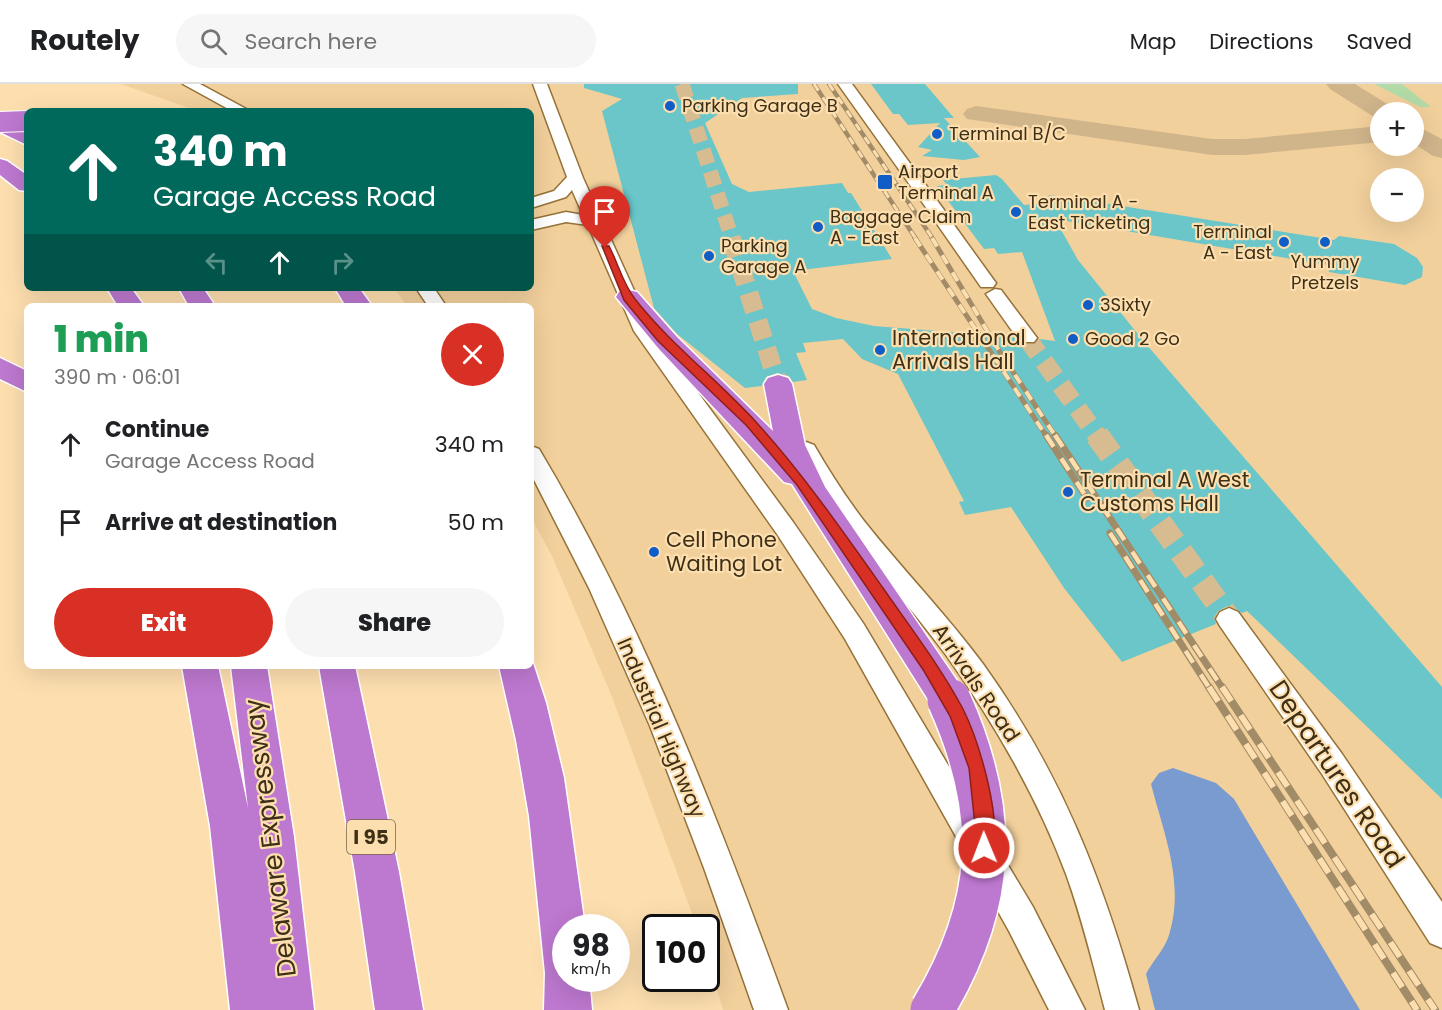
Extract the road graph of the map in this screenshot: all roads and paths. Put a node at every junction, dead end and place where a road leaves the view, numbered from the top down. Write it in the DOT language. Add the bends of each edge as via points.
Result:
graph roads {
  1 [pos="190,84"];
  2 [pos="540,84"];
  3 [pos="845,84"];
  4 [pos="237,108"];
  5 [pos="0,111"];
  6 [pos="24,120"];
  7 [pos="0,122"];
  8 [pos="24,125"];
  9 [pos="24,138"];
  10 [pos="0,165"];
  11 [pos="575,178"];
  12 [pos="24,183"];
  13 [pos="534,202"];
  14 [pos="593,221"];
  15 [pos="534,224"];
  16 [pos="628,297"];
  17 [pos="1027,338"];
  18 [pos="0,367"];
  19 [pos="24,381"];
  20 [pos="778,384"];
  21 [pos="534,460"];
  22 [pos="819,504"];
  23 [pos="1229,619"];
  24 [pos="201,669"];
  25 [pos="249,669"];
  26 [pos="337,669"];
  27 [pos="518,669"];
  28 [pos="560,914"];
  29 [pos="1442,931"];
  30 [pos="567,992"];
  31 [pos="254,1010"];
  32 [pos="290,1010"];
  33 [pos="399,1010"];
  34 [pos="568,1010"];
  35 [pos="771,1010"];
  36 [pos="932,1010"];
  37 [pos="1068,1010"];
  38 [pos="1122,1010"];
  1 -- 4 [label="street"];
  2 -- 11 [label="street"];
  3 -- 17 [label="street"];
  5 -- 8 [label="highway"];
  6 -- 7 [label="highway, bridge"];
  7 -- 9 [label="highway"];
  10 -- 12 [label="highway"];
  11 -- 13 [label="street" via="560,194"];
  11 -- 14 [label="street"];
  14 -- 15 [label="street" via="566,217"];
  14 -- 16 [label="street"];
  16 -- 22 [label="highway" via="667,344 754,427"];
  16 -- 37 [label="street" via="644,331 854,631 1009,899"];
  18 -- 19 [label="highway"];
  20 -- 22 [label="highway" via="790,445"];
  20 -- 38 [label="street, Arrivals Road" via="806,450 830,493 951,643 1014,738 1081,873"];
  21 -- 35 [label="street, Industrial Highway" via="593,572 658,717"];
  22 -- 36 [label="highway, bridge" via="949,700 977,768 984,812 984,860 978,907 954,972"];
  23 -- 29 [label="street, Departures Road"];
  24 -- 31 [label="highway" via="228,805"];
  25 -- 32 [label="highway, Delaware Expressway" via="267,787"];
  26 -- 33 [label="highway, I 95" via="376,862"];
  27 -- 28 [label="highway" via="546,800"];
  30 -- 34 [label="highway"];
}
